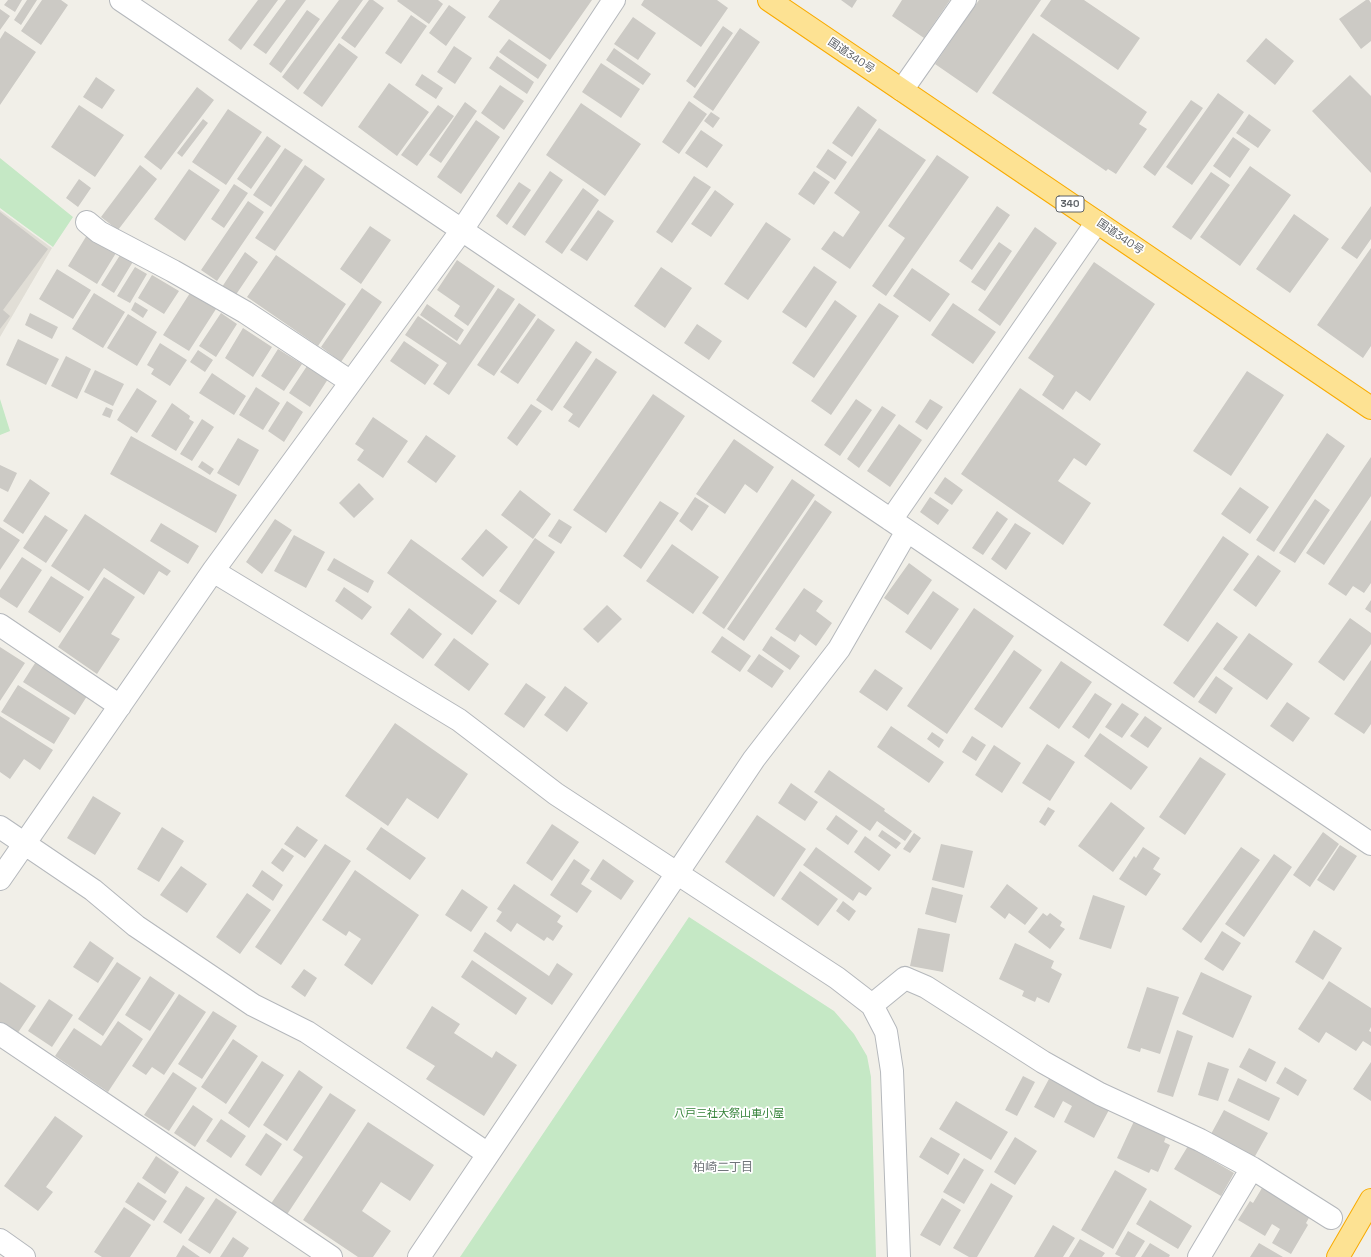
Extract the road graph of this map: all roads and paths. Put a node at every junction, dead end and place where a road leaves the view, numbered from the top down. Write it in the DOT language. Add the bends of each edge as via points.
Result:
graph roads {
  1 [pos="121,0"];
  2 [pos="614,0"];
  3 [pos="769,0"];
  4 [pos="966,0"];
  5 [pos="902,90"];
  6 [pos="87,222"];
  7 [pos="1097,222"];
  8 [pos="462,230"];
  9 [pos="351,382"];
  10 [pos="1371,408"];
  11 [pos="899,525"];
  12 [pos="213,571"];
  13 [pos="0,625"];
  14 [pos="120,706"];
  15 [pos="0,827"];
  16 [pos="24,843"];
  17 [pos="1371,844"];
  18 [pos="678,874"];
  19 [pos="0,879"];
  20 [pos="872,1005"];
  21 [pos="0,1034"];
  22 [pos="488,1154"];
  23 [pos="1252,1168"];
  24 [pos="1371,1200"];
  25 [pos="1330,1218"];
  26 [pos="0,1240"];
  27 [pos="24,1257"];
  28 [pos="331,1257"];
  29 [pos="419,1257"];
  30 [pos="899,1257"];
  31 [pos="1199,1257"];
  32 [pos="1338,1257"];
  1 -- 8 [label="street"];
  2 -- 8 [label="street"];
  3 -- 5 [label="highway, 国道340号 / 340"];
  4 -- 5 [label="street"];
  5 -- 7 [label="highway, 国道340号 / 340"];
  6 -- 9 [label="street" via="99,232 173,270 245,312"];
  7 -- 10 [label="highway, 国道340号 / 340"];
  7 -- 11 [label="street"];
  8 -- 9 [label="street"];
  8 -- 11 [label="street"];
  9 -- 12 [label="street"];
  11 -- 17 [label="street"];
  11 -- 18 [label="street" via="840,650 754,759"];
  12 -- 14 [label="street"];
  12 -- 18 [label="street" via="459,720 556,794"];
  13 -- 14 [label="street"];
  14 -- 16 [label="street"];
  15 -- 16 [label="street"];
  16 -- 19 [label="street"];
  16 -- 22 [label="street" via="93,890 142,930 253,1005 307,1032"];
  18 -- 20 [label="street" via="837,978"];
  18 -- 22 [label="street"];
  20 -- 23 [label="street" via="905,978 926,987 1043,1062 1100,1094 1200,1140"];
  20 -- 30 [label="street" via="886,1032 892,1071"];
  21 -- 28 [label="street"];
  22 -- 29 [label="street"];
  23 -- 25 [label="street"];
  23 -- 31 [label="street"];
  24 -- 32 [label="highway"];
  26 -- 27 [label="street"];
}
